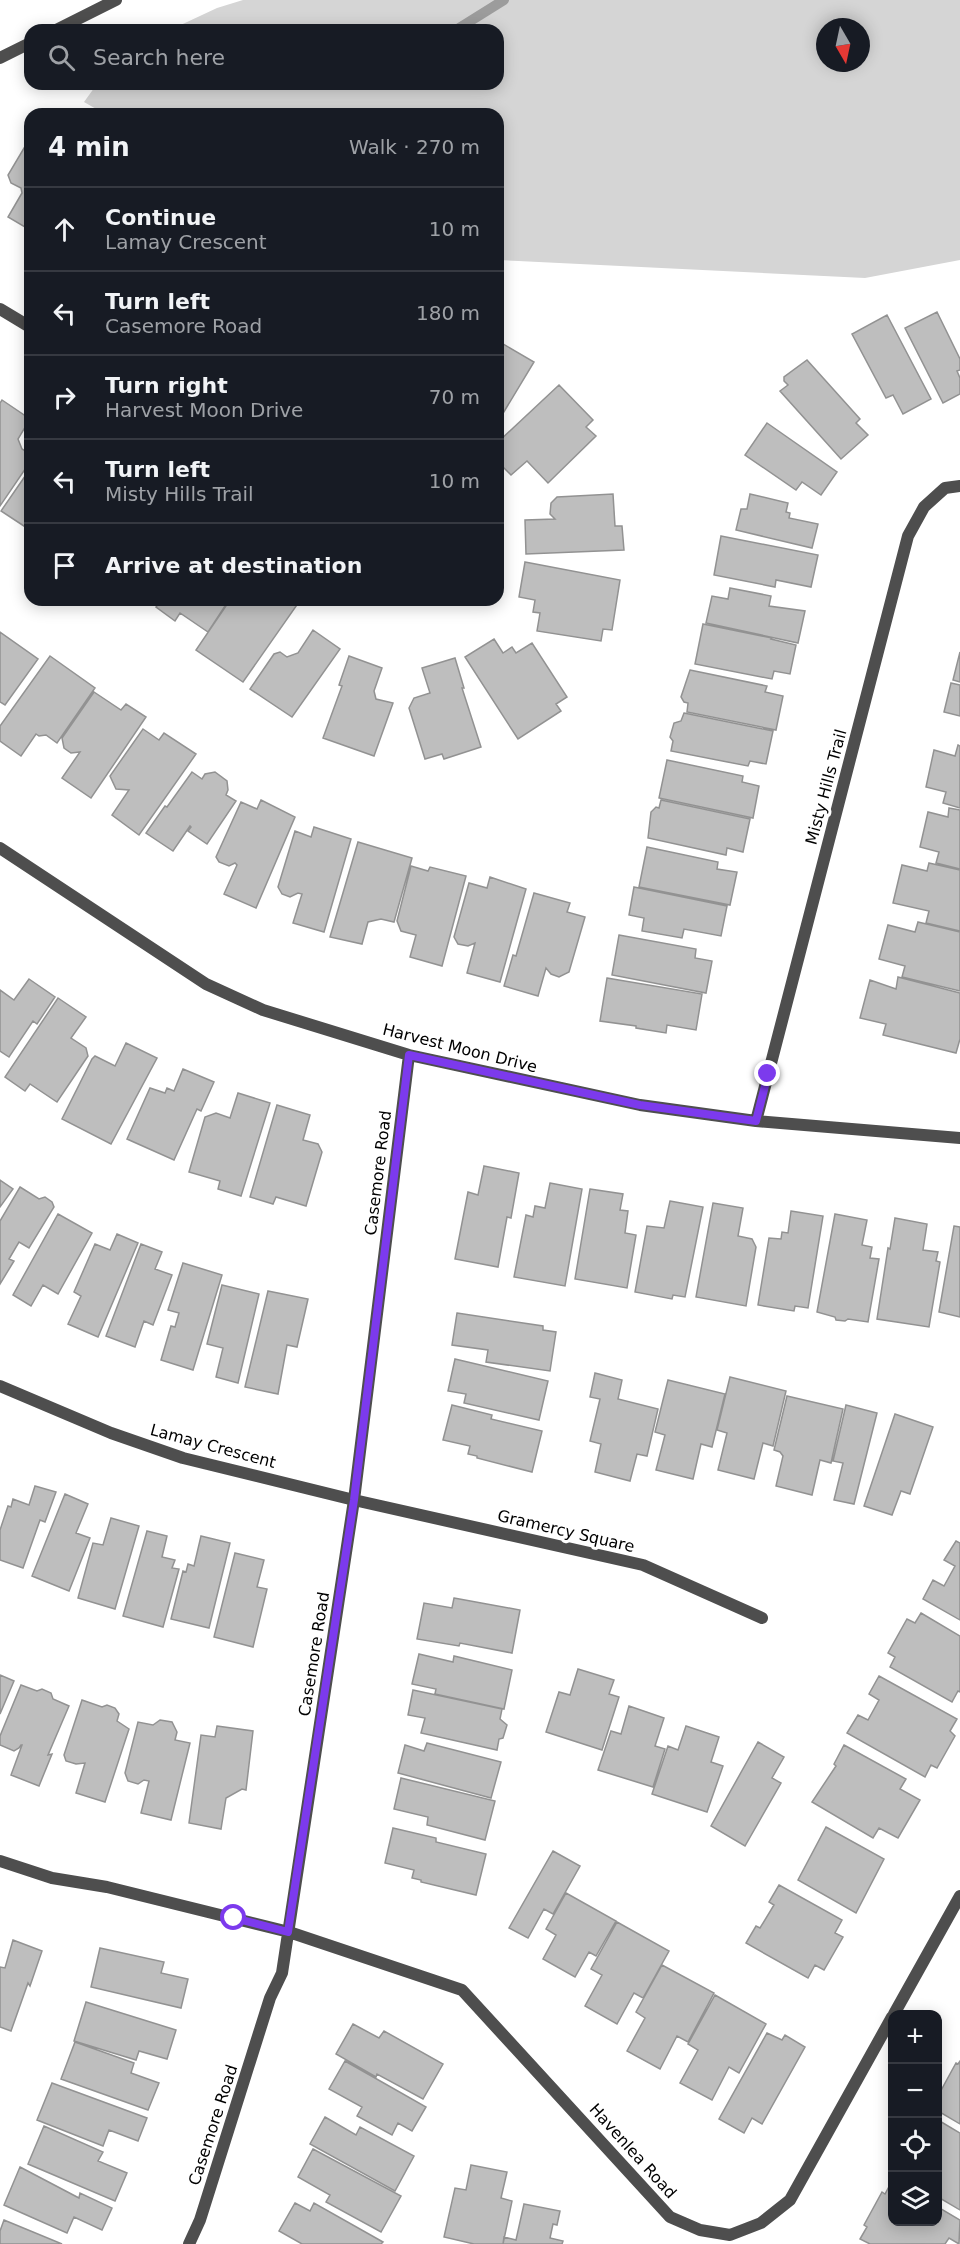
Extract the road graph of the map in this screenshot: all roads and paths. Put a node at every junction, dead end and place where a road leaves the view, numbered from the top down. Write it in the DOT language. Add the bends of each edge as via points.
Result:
graph roads {
  1 [pos="116,0"];
  2 [pos="68,24"];
  3 [pos="24,46"];
  4 [pos="0,58"];
  5 [pos="0,309"];
  6 [pos="24,323"];
  7 [pos="960,486"];
  8 [pos="0,848"];
  9 [pos="409,1055"];
  10 [pos="756,1121"];
  11 [pos="960,1138"];
  12 [pos="0,1386"];
  13 [pos="354,1500"];
  14 [pos="762,1618"];
  15 [pos="0,1861"];
  16 [pos="960,1896"];
  17 [pos="288,1932"];
  18 [pos="896,2010"];
  19 [pos="888,2025"];
  20 [pos="189,2244"];
  1 -- 2 [label="street"];
  3 -- 4 [label="street"];
  5 -- 6 [label="street"];
  7 -- 10 [label="street, Misty Hills Trail" via="945,488 924,507 908,536"];
  8 -- 9 [label="street, Harvest Moon Drive" via="206,984 262,1010"];
  9 -- 10 [label="street, Harvest Moon Drive" via="640,1105"];
  9 -- 13 [label="street, Casemore Road"];
  10 -- 11 [label="street, Harvest Moon Drive"];
  12 -- 13 [label="street, Lamay Crescent" via="111,1433 183,1458"];
  13 -- 14 [label="street, Gramercy Square" via="643,1565"];
  13 -- 17 [label="street, Casemore Road"];
  15 -- 17 [label="street" via="52,1878 107,1887"];
  16 -- 18 [label="street, Havenlea Road"];
  17 -- 19 [label="street, Havenlea Road" via="462,1989 670,2217 700,2230 730,2235 761,2223 790,2200"];
  17 -- 20 [label="street, Casemore Road" via="282,1973 270,1998"];
}
